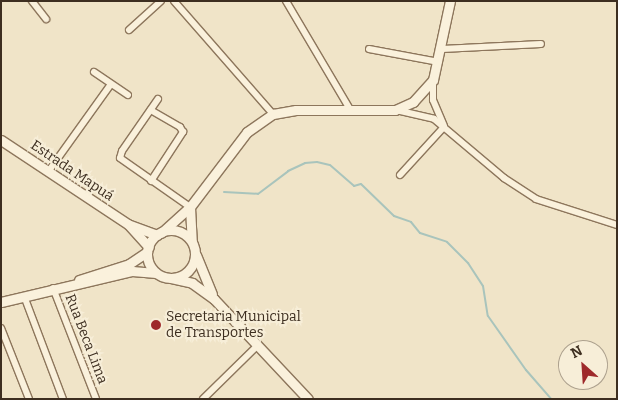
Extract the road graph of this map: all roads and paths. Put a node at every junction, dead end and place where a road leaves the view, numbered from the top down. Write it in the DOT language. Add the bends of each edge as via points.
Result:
graph roads {
  1 [pos="32,1"];
  2 [pos="161,1"];
  3 [pos="174,1"];
  4 [pos="286,1"];
  5 [pos="450,1"];
  6 [pos="46,19"];
  7 [pos="129,30"];
  8 [pos="541,44"];
  9 [pos="369,49"];
  10 [pos="442,49"];
  11 [pos="439,62"];
  12 [pos="94,72"];
  13 [pos="433,80"];
  14 [pos="111,84"];
  15 [pos="128,95"];
  16 [pos="419,97"];
  17 [pos="158,99"];
  18 [pos="433,100"];
  19 [pos="152,110"];
  20 [pos="395,110"];
  21 [pos="352,111"];
  22 [pos="273,114"];
  23 [pos="425,115"];
  24 [pos="444,127"];
  25 [pos="1,140"];
  26 [pos="48,172"];
  27 [pos="400,175"];
  28 [pos="151,181"];
  29 [pos="190,207"];
  30 [pos="128,224"];
  31 [pos="617,225"];
  32 [pos="159,234"];
  33 [pos="194,248"];
  34 [pos="148,250"];
  35 [pos="156,273"];
  36 [pos="171,278"];
  37 [pos="66,285"];
  38 [pos="53,288"];
  39 [pos="24,296"];
  40 [pos="214,299"];
  41 [pos="1,302"];
  42 [pos="1,328"];
  43 [pos="258,345"];
  44 [pos="29,399"];
  45 [pos="63,399"];
  46 [pos="96,399"];
  47 [pos="203,399"];
  48 [pos="308,399"];
  1 -- 6 [label="street"];
  2 -- 7 [label="street"];
  3 -- 22 [label="street"];
  4 -- 21 [label="street"];
  5 -- 10 [label="main road"];
  8 -- 10 [label="street"];
  9 -- 11 [label="street"];
  10 -- 11 [label="main road"];
  11 -- 13 [label="main road"];
  12 -- 14 [label="street"];
  13 -- 16 [label="main road"];
  13 -- 18 [label="street"];
  14 -- 15 [label="street"];
  14 -- 26 [label="street"];
  16 -- 18 [label="street" via="428,96"];
  16 -- 20 [label="main road"];
  16 -- 23 [label="street" via="416,105"];
  17 -- 19 [label="street"];
  18 -- 24 [label="street"];
  19 -- 28 [label="street" via="120,156"];
  19 -- 28 [label="street" via="183,132"];
  20 -- 21 [label="main road"];
  20 -- 23 [label="street"];
  21 -- 22 [label="main road" via="296,110"];
  22 -- 29 [label="main road" via="247,132"];
  23 -- 24 [label="street"];
  24 -- 27 [label="street"];
  24 -- 31 [label="street" via="504,178 536,199"];
  25 -- 26 [label="main road, Estrada Mapuá"];
  26 -- 30 [label="main road, Estrada Mapuá"];
  28 -- 29 [label="street"];
  29 -- 32 [label="main road"];
  29 -- 33 [label="main road"];
  30 -- 32 [label="main road, Estrada Mapuá"];
  30 -- 34 [label="main road, Estrada Mapuá"];
  32 -- 33 [label="main road" via="179,232"];
  32 -- 34 [label="main road"];
  33 -- 36 [label="main road" via="189,270"];
  33 -- 40 [label="main road"];
  34 -- 35 [label="main road" via="149,263"];
  34 -- 37 [label="main road" via="129,264"];
  35 -- 36 [label="main road"];
  35 -- 37 [label="main road" via="132,271"];
  36 -- 40 [label="main road" via="192,283"];
  37 -- 38 [label="main road"];
  38 -- 39 [label="main road"];
  38 -- 46 [label="street, Rua Beca Lima"];
  39 -- 41 [label="main road"];
  39 -- 45 [label="street"];
  40 -- 43 [label="main road"];
  42 -- 44 [label="street"];
  43 -- 47 [label="street"];
  43 -- 48 [label="main road"];
}
